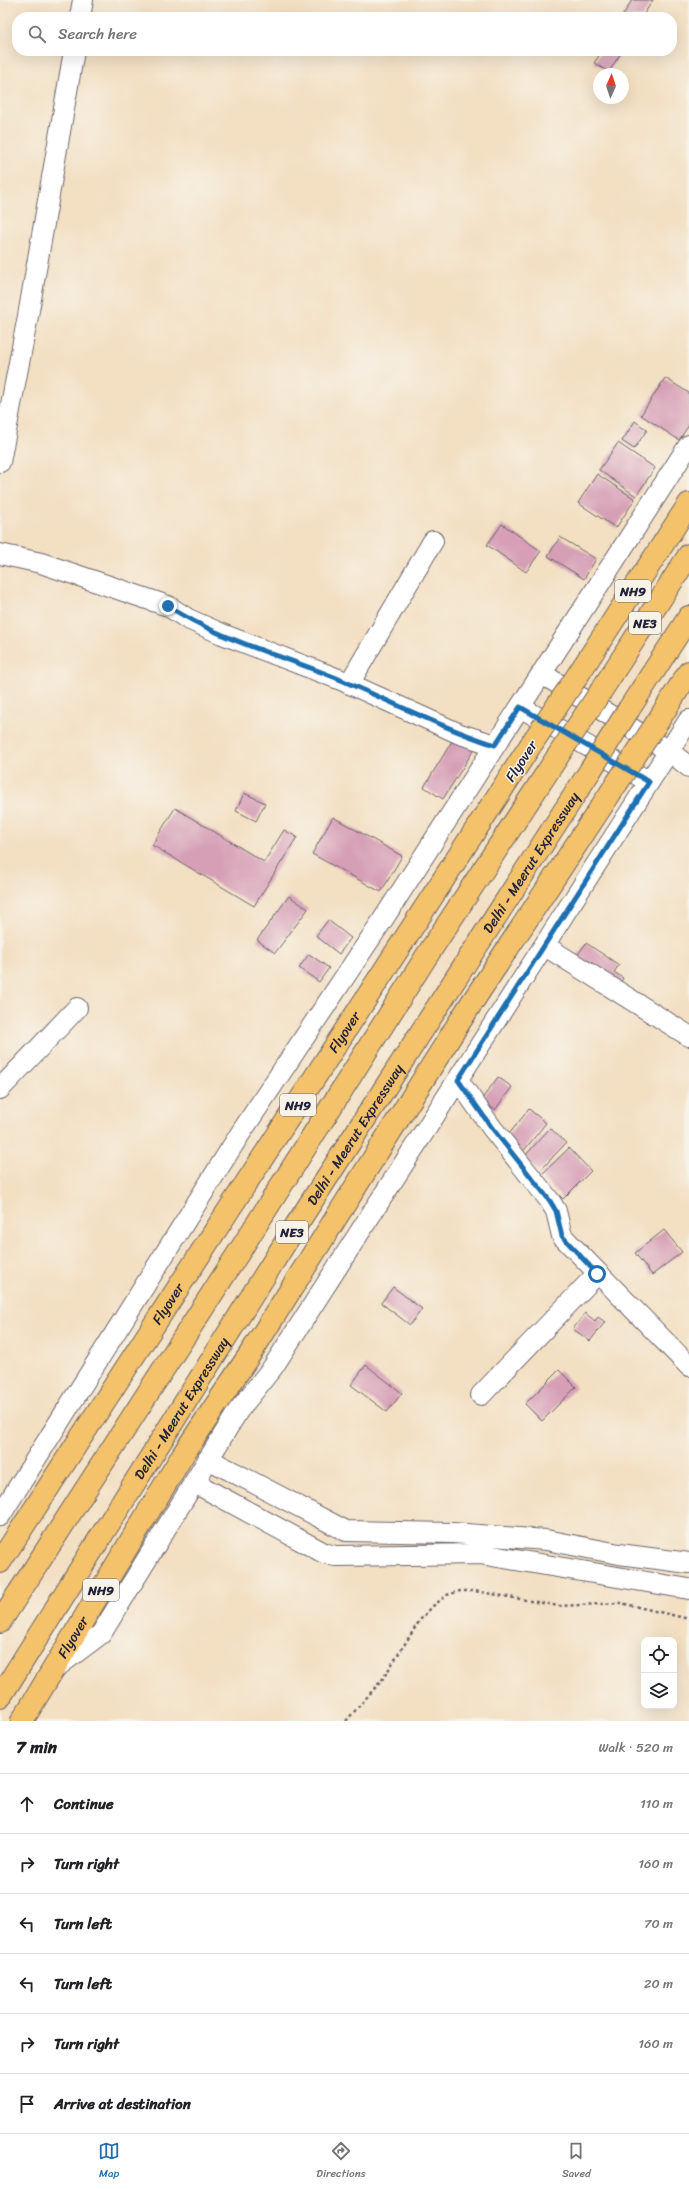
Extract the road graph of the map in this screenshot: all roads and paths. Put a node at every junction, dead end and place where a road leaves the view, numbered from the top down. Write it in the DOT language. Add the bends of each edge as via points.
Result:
graph roads {
  1 [pos="83,0"];
  2 [pos="81,12"];
  3 [pos="73,56"];
  4 [pos="689,445"];
  5 [pos="0,462"];
  6 [pos="689,504"];
  7 [pos="433,541"];
  8 [pos="0,554"];
  9 [pos="689,555"];
  10 [pos="689,617"];
  11 [pos="689,672"];
  12 [pos="542,674"];
  13 [pos="349,684"];
  14 [pos="520,707"];
  15 [pos="689,720"];
  16 [pos="495,745"];
  17 [pos="669,751"];
  18 [pos="689,767"];
  19 [pos="649,782"];
  20 [pos="545,946"];
  21 [pos="77,1008"];
  22 [pos="689,1036"];
  23 [pos="458,1080"];
  24 [pos="0,1089"];
  25 [pos="597,1274"];
  26 [pos="689,1366"];
  27 [pos="481,1395"];
  28 [pos="208,1459"];
  29 [pos="195,1482"];
  30 [pos="0,1516"];
  31 [pos="0,1562"];
  32 [pos="689,1564"];
  33 [pos="689,1589"];
  34 [pos="689,1619"];
  35 [pos="0,1622"];
  36 [pos="51,1672"];
  37 [pos="0,1697"];
  38 [pos="22,1721"];
  39 [pos="346,1721"];
  1 -- 2 [label="street"];
  3 -- 5 [label="street"];
  4 -- 12 [label="street"];
  6 -- 31 [label="highway, Flyover / NH9, bridge"];
  7 -- 13 [label="street"];
  8 -- 13 [label="street" via="41,563 168,606 188,619 222,634"];
  9 -- 35 [label="highway, NE3, bridge" via="426,956"];
  10 -- 37 [label="highway, Delhi - Meerut Expressway / NE3, bridge" via="297,1224"];
  11 -- 36 [label="highway, Flyover / NH9, bridge" via="470,1007 252,1352 184,1453"];
  12 -- 14 [label="street"];
  12 -- 17 [label="street"];
  13 -- 16 [label="street" via="460,734"];
  14 -- 16 [label="street"];
  14 -- 19 [label="street"];
  15 -- 17 [label="street"];
  16 -- 30 [label="street" via="240,1134"];
  17 -- 18 [label="street"];
  17 -- 19 [label="street"];
  19 -- 20 [label="street"];
  20 -- 22 [label="street"];
  20 -- 23 [label="street"];
  21 -- 24 [label="street"];
  23 -- 25 [label="street" via="550,1201 556,1211 562,1236"];
  23 -- 28 [label="street" via="273,1367 238,1411"];
  25 -- 26 [label="street"];
  25 -- 27 [label="street"];
  28 -- 29 [label="street"];
  28 -- 32 [label="street" via="346,1531 453,1533 546,1540"];
  29 -- 33 [label="street" via="324,1553 335,1556 480,1554"];
  29 -- 36 [label="street" via="101,1634"];
  34 -- 39 [label="path" via="621,1603 559,1606 475,1591 460,1591 447,1595 420,1620 382,1680"];
  36 -- 38 [label="highway, NH9"];
}
